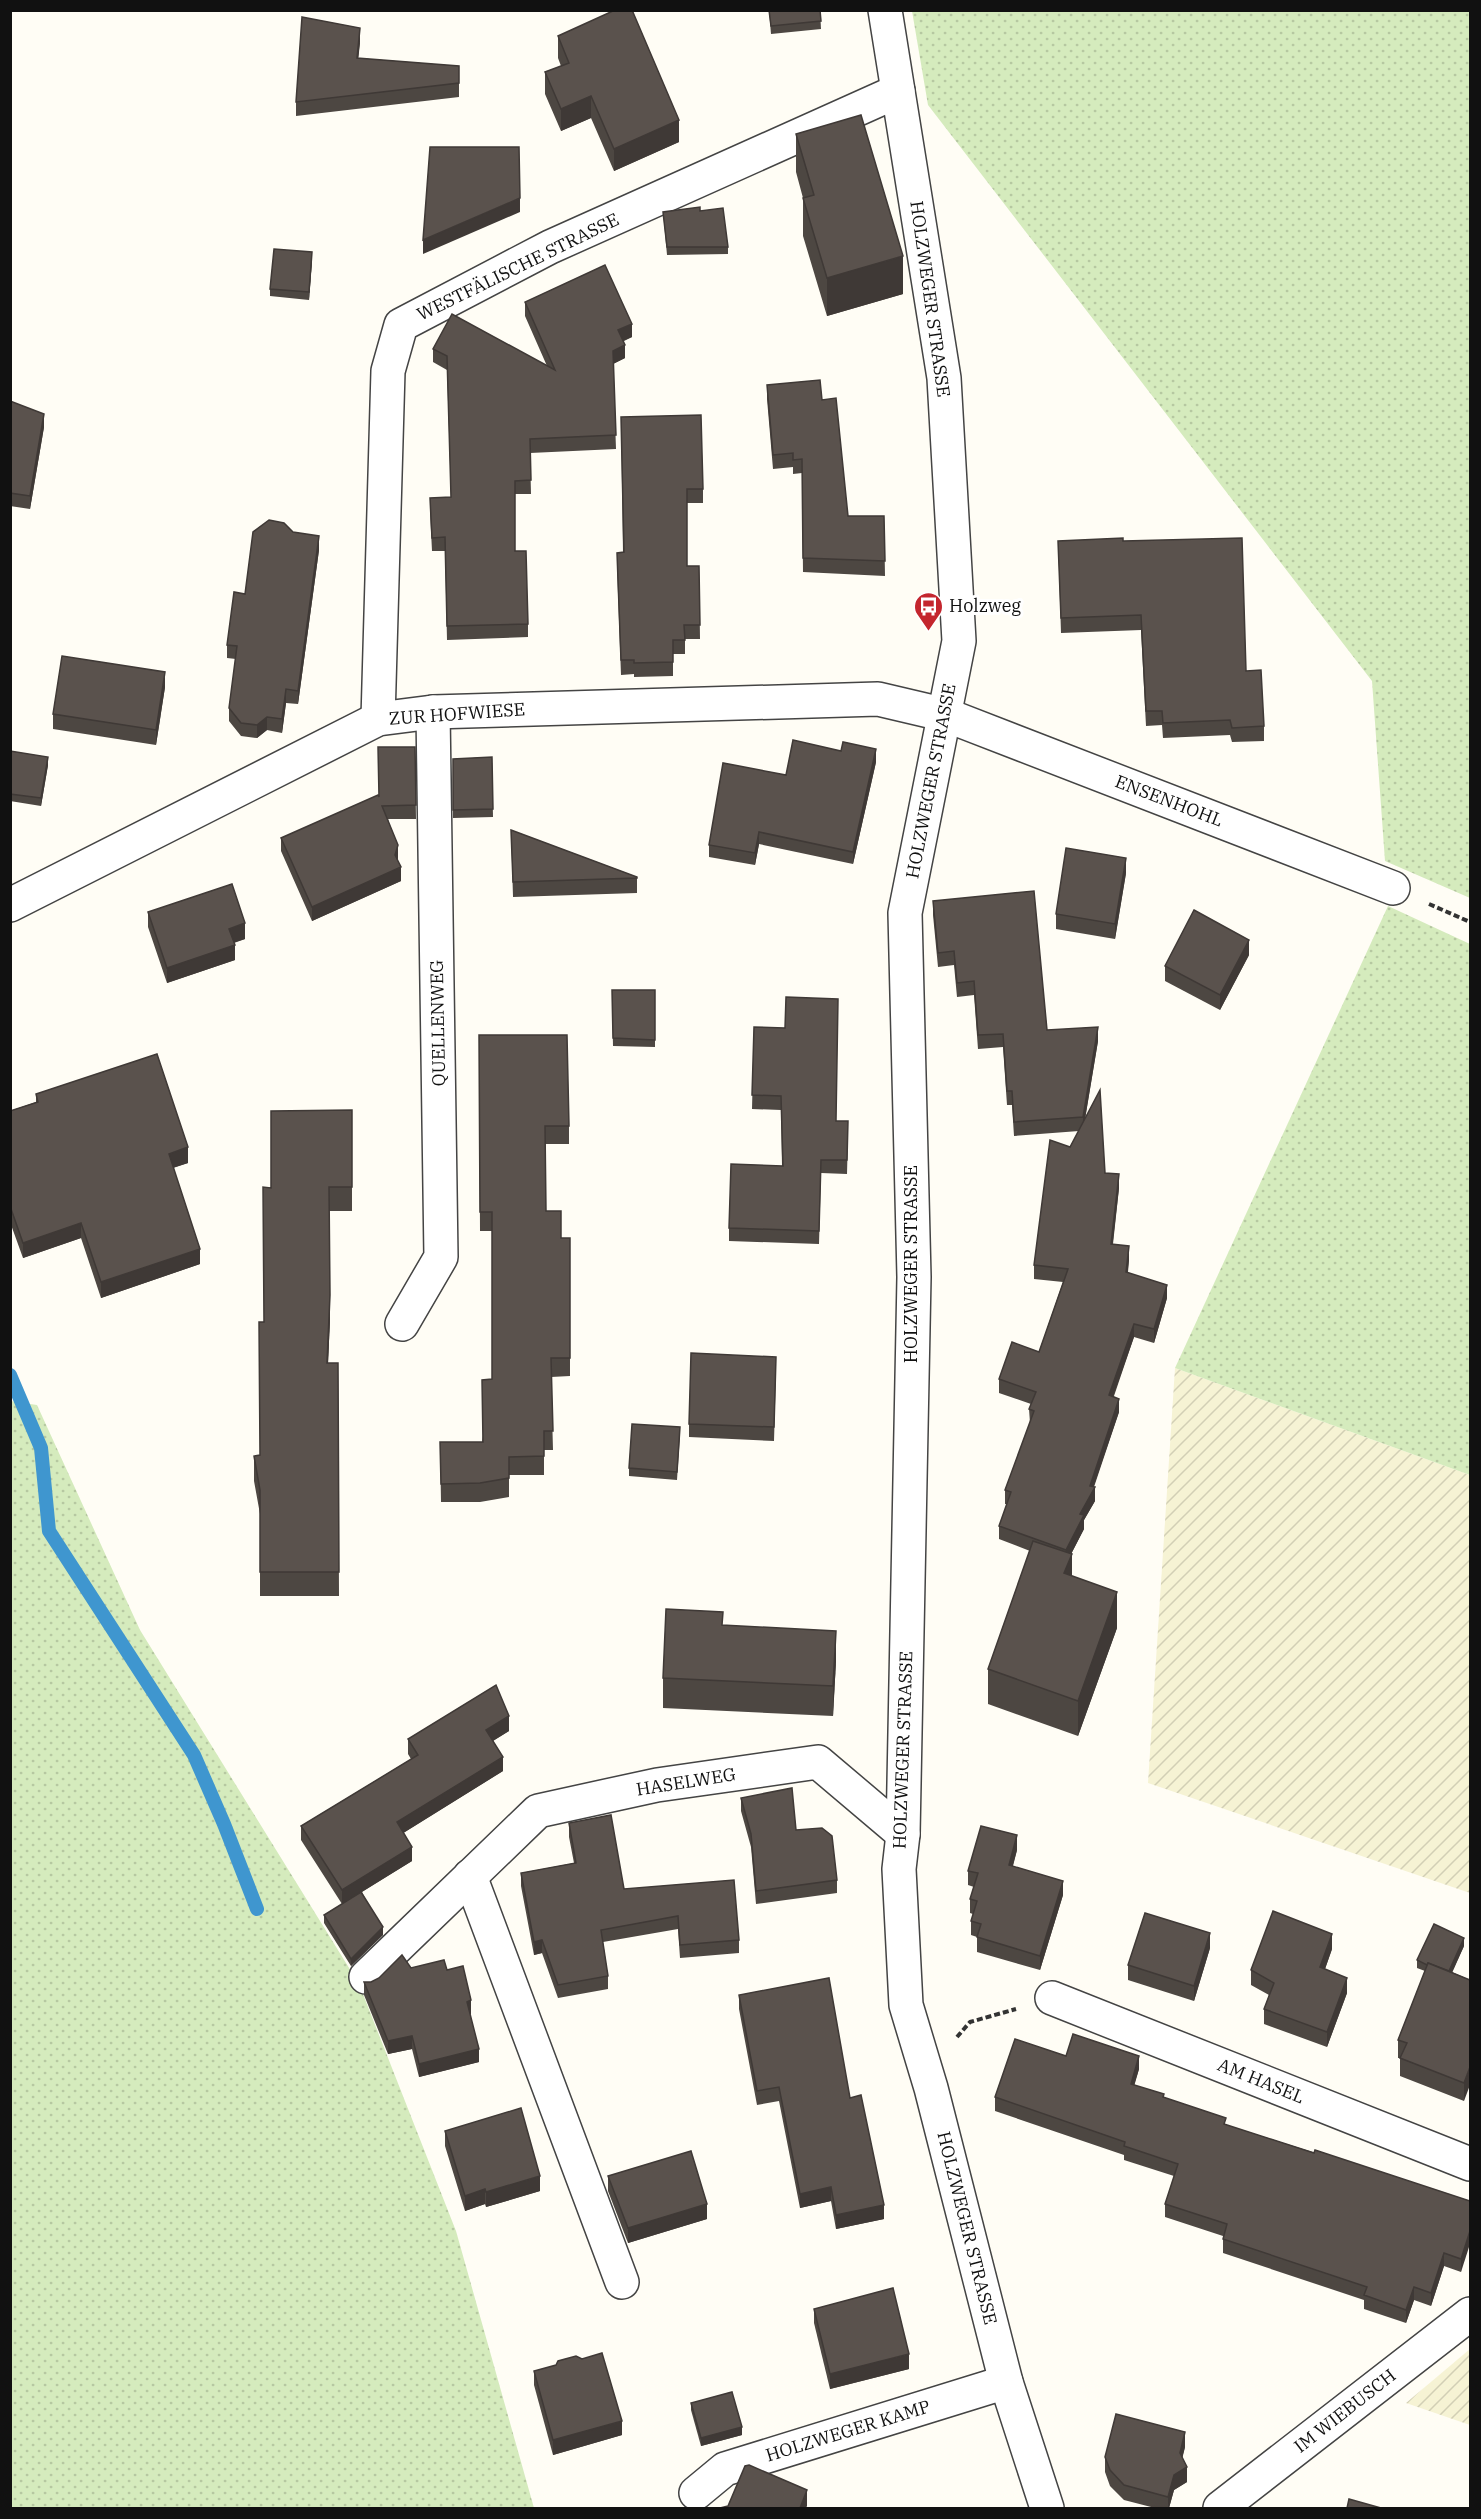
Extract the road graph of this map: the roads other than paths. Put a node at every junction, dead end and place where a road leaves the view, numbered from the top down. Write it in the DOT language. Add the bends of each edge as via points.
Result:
graph roads {
  1 [pos="885,10"];
  2 [pos="898,91"];
  3 [pos="433,712"];
  4 [pos="946,714"];
  5 [pos="378,719"];
  6 [pos="1393,888"];
  7 [pos="10,905"];
  8 [pos="402,1324"];
  9 [pos="903,1834"];
  10 [pos="470,1876"];
  11 [pos="366,1977"];
  12 [pos="1052,1998"];
  13 [pos="1470,2164"];
  14 [pos="622,2282"];
  15 [pos="1470,2314"];
  16 [pos="1006,2382"];
  17 [pos="696,2493"];
  18 [pos="1047,2508"];
  19 [pos="1220,2508"];
  1 -- 2 [label="street, HOLZWEGER STRASSE"];
  2 -- 4 [label="street, HOLZWEGER STRASSE" via="944,378 959,641"];
  2 -- 5 [label="street, WESTFÄLISCHE STRASSE" via="550,247 401,325 388,372"];
  3 -- 4 [label="street, ZUR HOFWIESE" via="878,699"];
  3 -- 5 [label="street, ZUR HOFWIESE"];
  3 -- 8 [label="street, QUELLENWEG" via="441,1257"];
  4 -- 6 [label="street, ENSENHOHL"];
  4 -- 9 [label="street, HOLZWEGER STRASSE" via="905,913 914,1276"];
  5 -- 7 [label="street, ZUR HOFWIESE"];
  9 -- 10 [label="street, HASELWEG" via="818,1762 657,1785 538,1811"];
  9 -- 16 [label="street, HOLZWEGER STRASSE" via="898,1869 906,2005"];
  10 -- 11 [label="street, HASELWEG"];
  10 -- 14 [label="street"];
  12 -- 13 [label="street, AM HASEL"];
  15 -- 19 [label="street, IM WIEBUSCH"];
  16 -- 17 [label="street, HOLZWEGER KAMP" via="725,2469"];
  16 -- 18 [label="street, HOLZWEGER STRASSE"];
}
